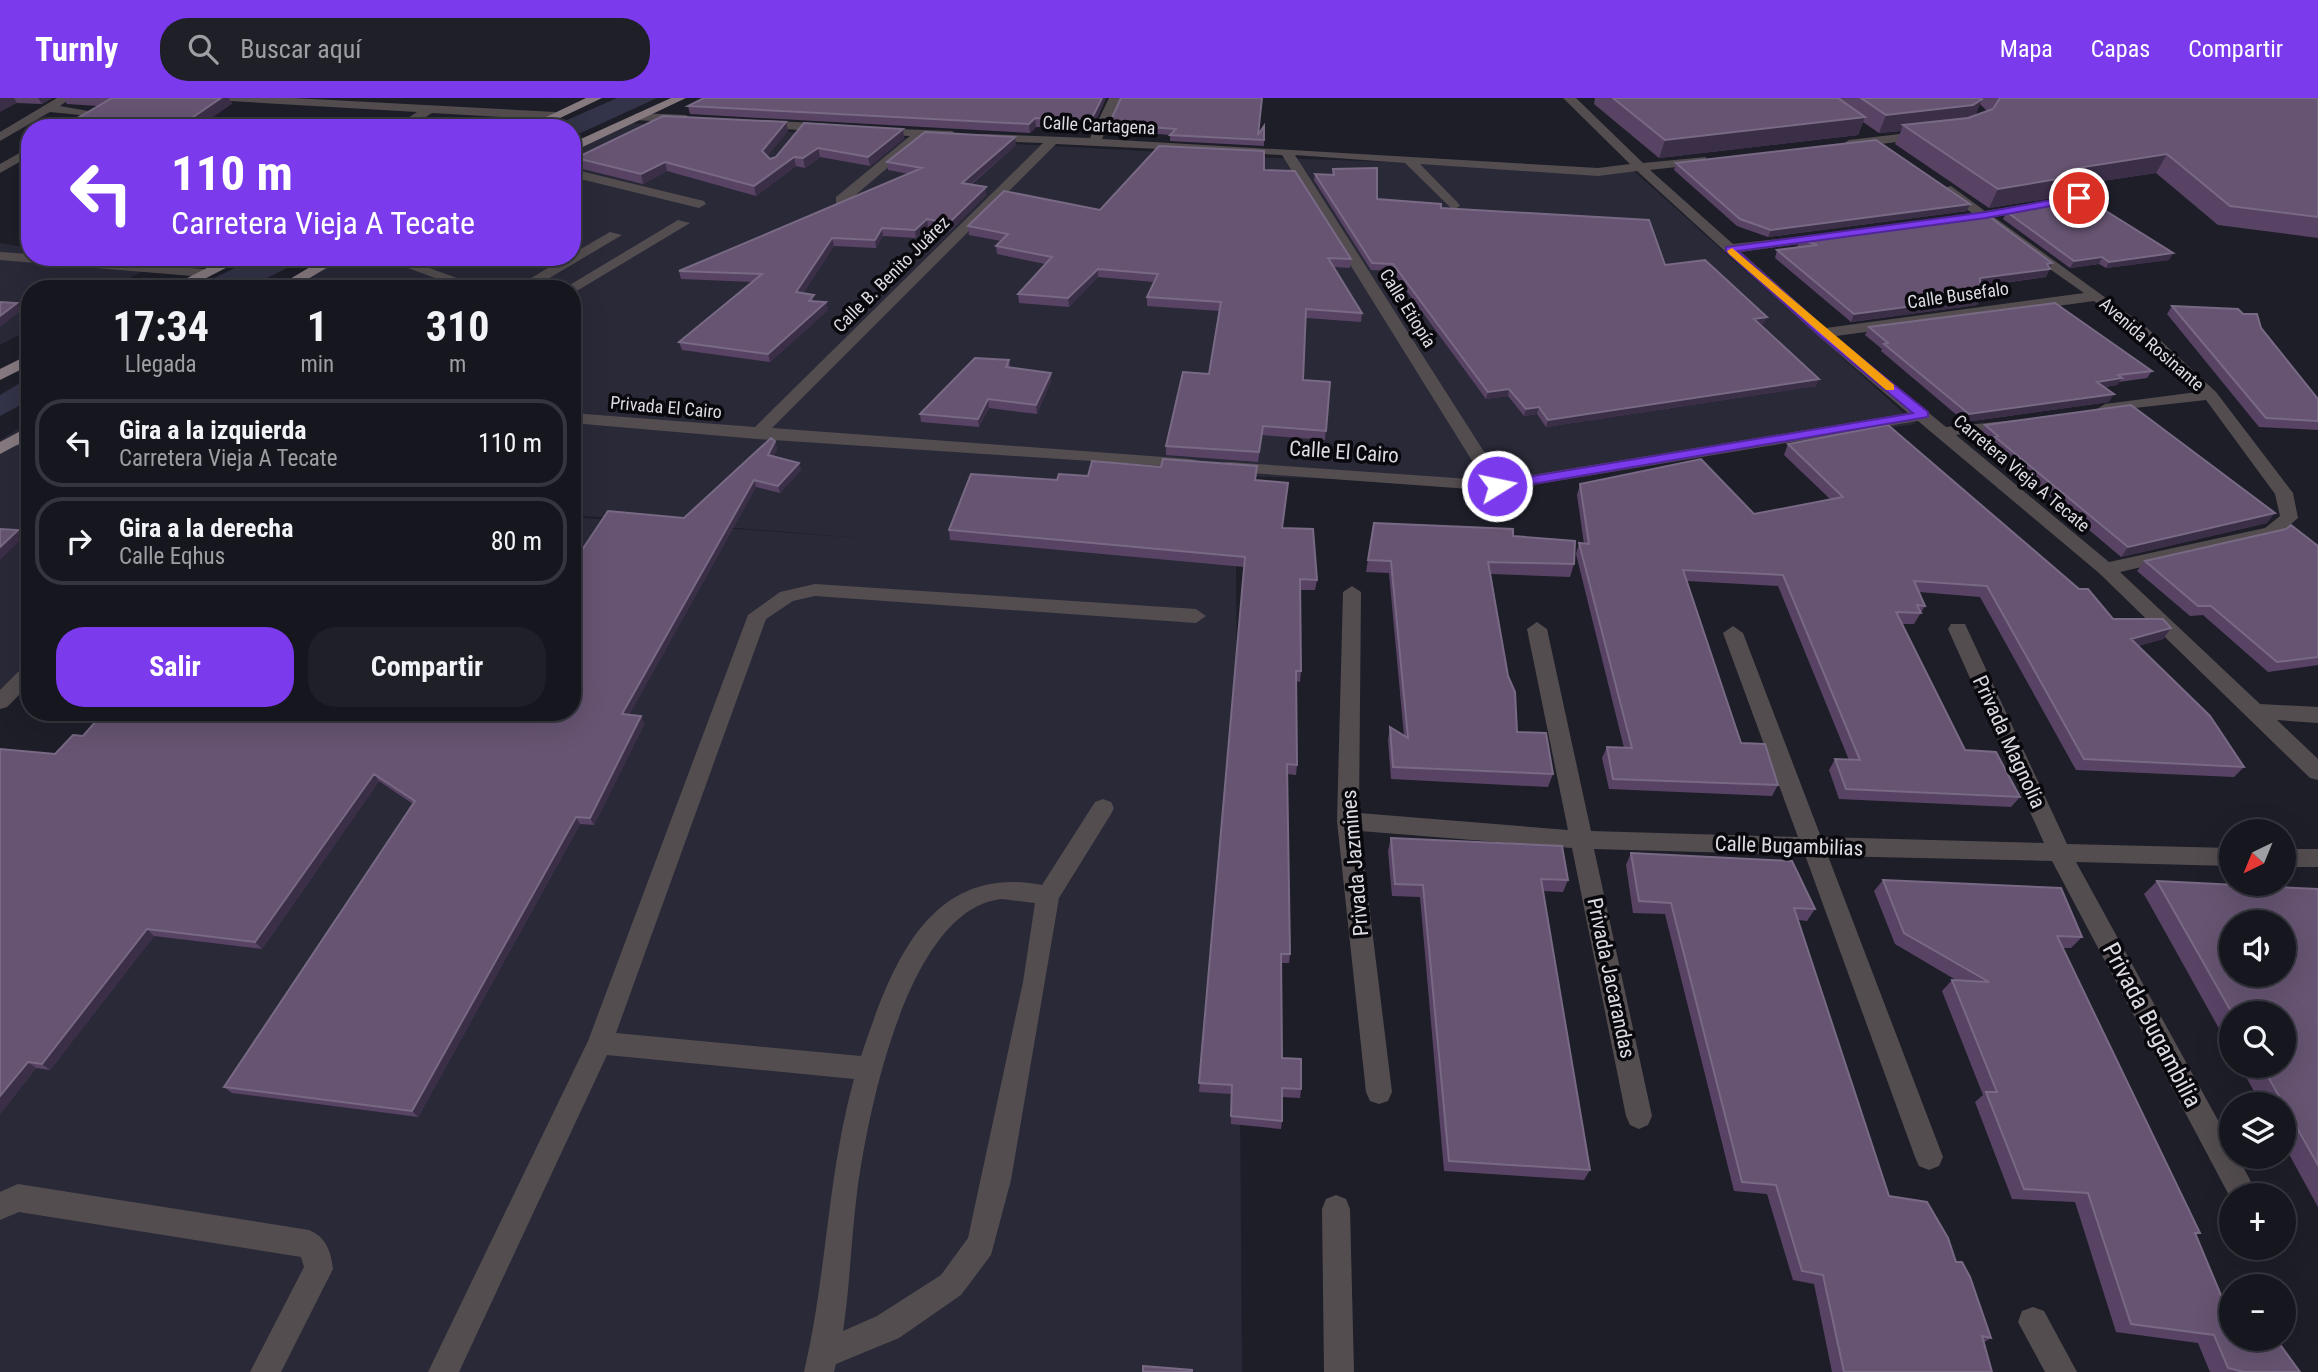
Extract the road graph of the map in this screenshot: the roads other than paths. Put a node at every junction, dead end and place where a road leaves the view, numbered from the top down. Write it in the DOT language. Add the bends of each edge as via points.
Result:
graph roads {
  1 [pos="65,98"];
  2 [pos="230,98"];
  3 [pos="596,98"];
  4 [pos="680,98"];
  5 [pos="1115,98"];
  6 [pos="1576,100"];
  7 [pos="528,101"];
  8 [pos="391,102"];
  9 [pos="48,108"];
  10 [pos="428,110"];
  11 [pos="506,112"];
  12 [pos="555,116"];
  13 [pos="639,117"];
  14 [pos="30,119"];
  15 [pos="82,119"];
  16 [pos="414,119"];
  17 [pos="548,119"];
  18 [pos="694,120"];
  19 [pos="748,123"];
  20 [pos="21,124"];
  21 [pos="802,126"];
  22 [pos="1856,127"];
  23 [pos="922,133"];
  24 [pos="1942,133"];
  25 [pos="0,137"];
  26 [pos="1052,141"];
  27 [pos="1876,142"];
  28 [pos="789,143"];
  29 [pos="1094,143"];
  30 [pos="581,144"];
  31 [pos="1835,146"];
  32 [pos="1286,152"];
  33 [pos="21,156"];
  34 [pos="1898,156"];
  35 [pos="1408,159"];
  36 [pos="1709,160"];
  37 [pos="1640,167"];
  38 [pos="0,169"];
  39 [pos="581,175"];
  40 [pos="1931,178"];
  41 [pos="2103,194"];
  42 [pos="841,200"];
  43 [pos="699,204"];
  44 [pos="1453,206"];
  45 [pos="1986,215"];
  46 [pos="1959,219"];
  47 [pos="683,223"];
  48 [pos="615,235"];
  49 [pos="1838,235"];
  50 [pos="1730,249"];
  51 [pos="581,254"];
  52 [pos="0,256"];
  53 [pos="21,258"];
  54 [pos="120,266"];
  55 [pos="220,266"];
  56 [pos="322,266"];
  57 [pos="412,266"];
  58 [pos="560,266"];
  59 [pos="204,273"];
  60 [pos="190,280"];
  61 [pos="296,280"];
  62 [pos="453,280"];
  63 [pos="536,280"];
  64 [pos="581,283"];
  65 [pos="2097,296"];
  66 [pos="1823,333"];
  67 [pos="21,364"];
  68 [pos="0,375"];
  69 [pos="2210,395"];
  70 [pos="2090,412"];
  71 [pos="1923,415"];
  72 [pos="581,419"];
  73 [pos="2023,421"];
  74 [pos="1943,432"];
  75 [pos="757,434"];
  76 [pos="1497,486"];
  77 [pos="2106,569"];
  78 [pos="1352,592"];
  79 [pos="1196,616"];
  80 [pos="1537,629"];
  81 [pos="1958,629"];
  82 [pos="1733,633"];
  83 [pos="21,682"];
  84 [pos="0,702"];
  85 [pos="2254,711"];
  86 [pos="2318,715"];
  87 [pos="2318,772"];
  88 [pos="1103,808"];
  89 [pos="1348,821"];
  90 [pos="1582,840"];
  91 [pos="1814,846"];
  92 [pos="2060,854"];
  93 [pos="2219,857"];
  94 [pos="2296,858"];
  95 [pos="2318,858"];
  96 [pos="1048,896"];
  97 [pos="600,1043"];
  98 [pos="870,1069"];
  99 [pos="1380,1092"];
  100 [pos="1639,1116"];
  101 [pos="1929,1157"];
  102 [pos="2238,1183"];
  103 [pos="0,1206"];
  104 [pos="1336,1209"];
  105 [pos="2033,1322"];
  106 [pos="821,1363"];
  107 [pos="265,1372"];
  108 [pos="443,1372"];
  109 [pos="1339,1372"];
  110 [pos="2062,1372"];
  1 -- 9 [label="street"];
  2 -- 8 [label="street"];
  3 -- 12 [label="main road"];
  4 -- 13 [label="main road"];
  5 -- 29 [label="street"];
  6 -- 37 [label="street, Carretera Vieja A Tecate"];
  7 -- 11 [label="street"];
  8 -- 10 [label="street"];
  9 -- 14 [label="street"];
  9 -- 15 [label="street" via="88,112"];
  10 -- 11 [label="street"];
  10 -- 16 [label="street"];
  11 -- 12 [label="street"];
  12 -- 17 [label="main road"];
  13 -- 18 [label="street"];
  13 -- 30 [label="main road"];
  19 -- 21 [label="street, Calle Cartagena"];
  20 -- 25 [label="street"];
  21 -- 23 [label="street, Calle Cartagena"];
  21 -- 28 [label="street"];
  22 -- 27 [label="street"];
  23 -- 26 [label="street, Calle Cartagena"];
  23 -- 42 [label="street"];
  24 -- 27 [label="street"];
  26 -- 29 [label="street, Calle Cartagena"];
  26 -- 75 [label="street, Calle B. Benito Juárez"];
  27 -- 31 [label="street"];
  27 -- 34 [label="street"];
  29 -- 32 [label="street, Calle Cartagena"];
  32 -- 35 [label="street, Calle Cartagena"];
  32 -- 76 [label="street, Calle Etiopía"];
  33 -- 38 [label="street"];
  35 -- 37 [label="street, Calle Cartagena" via="1598,172"];
  35 -- 44 [label="street"];
  36 -- 37 [label="street, Calle Cartagena"];
  37 -- 50 [label="street, Carretera Vieja A Tecate"];
  39 -- 43 [label="street"];
  40 -- 45 [label="street, Avenida Rosinante"];
  41 -- 45 [label="street"];
  45 -- 46 [label="street"];
  45 -- 65 [label="street, Avenida Rosinante"];
  47 -- 64 [label="street"];
  48 -- 51 [label="street"];
  49 -- 50 [label="street"];
  50 -- 66 [label="street, Carretera Vieja A Tecate"];
  52 -- 53 [label="street"];
  54 -- 59 [label="street"];
  55 -- 59 [label="main road"];
  56 -- 61 [label="main road"];
  57 -- 62 [label="street"];
  58 -- 63 [label="street"];
  59 -- 60 [label="main road"];
  65 -- 66 [label="street, Calle Busefalo"];
  65 -- 69 [label="street, Avenida Rosinante"];
  66 -- 71 [label="street, Carretera Vieja A Tecate"];
  67 -- 68 [label="main road"];
  69 -- 70 [label="street"];
  69 -- 77 [label="street, Avenida Rosinante" via="2284,493 2289,518 2271,532"];
  71 -- 74 [label="street, Carretera Vieja A Tecate"];
  71 -- 76 [label="street, Calle El Cairo"];
  72 -- 75 [label="street, Privada El Cairo"];
  73 -- 74 [label="street"];
  74 -- 77 [label="street, Carretera Vieja A Tecate"];
  75 -- 76 [label="street, Calle El Cairo"];
  77 -- 85 [label="street, Carretera Vieja A Tecate"];
  78 -- 89 [label="street, Privada Jazmines"];
  79 -- 97 [label="street" via="815,590 787,596 758,615"];
  80 -- 90 [label="street"];
  81 -- 92 [label="street, Privada Magnolia"];
  82 -- 91 [label="street"];
  83 -- 84 [label="street"];
  85 -- 86 [label="street"];
  85 -- 87 [label="street, Carretera Vieja A Tecate"];
  88 -- 96 [label="street"];
  89 -- 90 [label="street, Calle Bugambilias"];
  89 -- 99 [label="street, Privada Jazmines"];
  90 -- 91 [label="street, Calle Bugambilias"];
  90 -- 100 [label="street, Privada Jacarandas"];
  91 -- 92 [label="street, Calle Bugambilias"];
  91 -- 101 [label="street"];
  92 -- 93 [label="street, Calle Bugambilias"];
  92 -- 102 [label="street, Privada Bugambilia"];
  94 -- 95 [label="street"];
  96 -- 98 [label="street" via="1005,888 975,896 939,920 906,969"];
  96 -- 106 [label="street" via="1033,996 981,1245 951,1285"];
  97 -- 98 [label="street"];
  97 -- 108 [label="street"];
  98 -- 106 [label="street" via="848,1167"];
  103 -- 107 [label="street" via="18,1198 309,1244 319,1269"];
  104 -- 109 [label="street"];
  105 -- 110 [label="street"];
}
